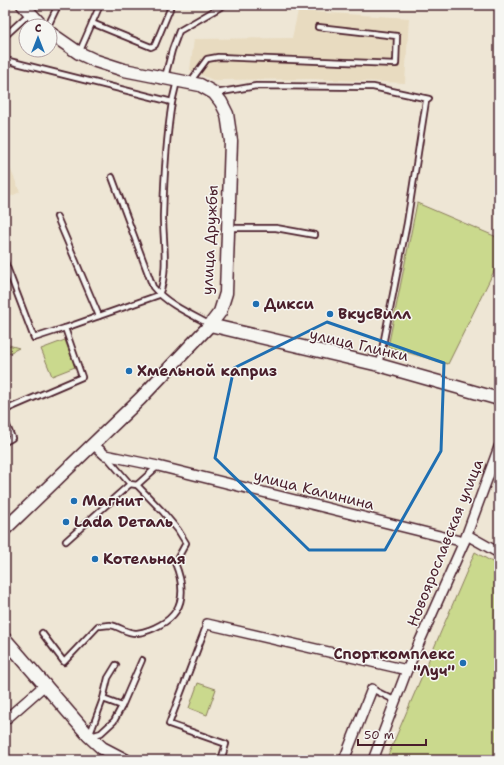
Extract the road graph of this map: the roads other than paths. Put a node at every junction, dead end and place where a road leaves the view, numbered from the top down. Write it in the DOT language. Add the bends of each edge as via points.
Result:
graph roads {
  1 [pos="58,5"];
  2 [pos="100,5"];
  3 [pos="224,5"];
  4 [pos="495,5"];
  5 [pos="499,7"];
  6 [pos="26,9"];
  7 [pos="170,9"];
  8 [pos="34,18"];
  9 [pos="52,18"];
  10 [pos="92,23"];
  11 [pos="318,27"];
  12 [pos="5,36"];
  13 [pos="58,39"];
  14 [pos="79,53"];
  15 [pos="5,60"];
  16 [pos="164,78"];
  17 [pos="177,80"];
  18 [pos="190,82"];
  19 [pos="214,93"];
  20 [pos="172,102"];
  21 [pos="112,177"];
  22 [pos="58,217"];
  23 [pos="229,228"];
  24 [pos="315,235"];
  25 [pos="5,262"];
  26 [pos="160,295"];
  27 [pos="99,316"];
  28 [pos="210,325"];
  29 [pos="65,328"];
  30 [pos="379,365"];
  31 [pos="499,398"];
  32 [pos="5,410"];
  33 [pos="5,421"];
  34 [pos="5,442"];
  35 [pos="93,444"];
  36 [pos="499,447"];
  37 [pos="105,455"];
  38 [pos="158,466"];
  39 [pos="130,484"];
  40 [pos="136,485"];
  41 [pos="5,529"];
  42 [pos="465,539"];
  43 [pos="66,541"];
  44 [pos="499,553"];
  45 [pos="207,624"];
  46 [pos="42,633"];
  47 [pos="5,639"];
  48 [pos="142,660"];
  49 [pos="116,665"];
  50 [pos="407,670"];
  51 [pos="46,684"];
  52 [pos="372,689"];
  53 [pos="103,699"];
  54 [pos="396,701"];
  55 [pos="122,706"];
  56 [pos="5,720"];
  57 [pos="89,736"];
  58 [pos="125,760"];
  59 [pos="221,760"];
  60 [pos="344,760"];
  61 [pos="373,760"];
  1 -- 9 [label="lane"];
  2 -- 10 [label="lane"];
  3 -- 16 [label="lane" via="179,31"];
  4 -- 5 [label="lane"];
  6 -- 8 [label="street"];
  6 -- 12 [label="lane"];
  7 -- 10 [label="lane" via="155,45 151,47"];
  10 -- 14 [label="lane"];
  11 -- 18 [label="lane" via="397,36 396,64 218,57 207,59"];
  13 -- 14 [label="street"];
  14 -- 16 [label="street" via="124,70"];
  15 -- 20 [label="lane"];
  16 -- 17 [label="street"];
  17 -- 18 [label="street"];
  17 -- 20 [label="lane"];
  18 -- 19 [label="street"];
  19 -- 23 [label="street, улица Дружбы" via="227,114 230,128"];
  19 -- 30 [label="lane" via="256,86 373,87 429,99 426,101 407,223"];
  20 -- 26 [label="lane" via="166,138 164,282"];
  21 -- 26 [label="lane" via="153,287"];
  22 -- 27 [label="lane"];
  23 -- 24 [label="lane" via="276,228"];
  23 -- 28 [label="street, улица Дружбы" via="226,293 220,312"];
  25 -- 29 [label="lane" via="34,338"];
  26 -- 27 [label="lane"];
  26 -- 28 [label="lane"];
  27 -- 29 [label="lane"];
  28 -- 30 [label="street, улица Глинки"];
  28 -- 35 [label="street, улица Дружбы"];
  29 -- 32 [label="lane" via="82,377"];
  30 -- 31 [label="street, улица Глинки"];
  33 -- 34 [label="lane" via="12,438"];
  35 -- 37 [label="street"];
  35 -- 41 [label="street, улица Дружбы"];
  36 -- 42 [label="street, Новоярославская улица"];
  37 -- 38 [label="street, улица Калинина"];
  37 -- 39 [label="lane"];
  38 -- 40 [label="lane"];
  38 -- 42 [label="street, улица Калинина"];
  39 -- 40 [label="lane"];
  39 -- 43 [label="lane"];
  40 -- 46 [label="lane" via="178,530 186,544 175,563 182,592 176,612 171,619 151,630 136,633 120,630 112,625 98,626 64,662"];
  42 -- 44 [label="street, улица Калинина"];
  42 -- 50 [label="street, Новоярославская улица"];
  45 -- 50 [label="street"];
  45 -- 59 [label="lane" via="169,724 226,744"];
  47 -- 51 [label="street"];
  48 -- 55 [label="lane"];
  49 -- 53 [label="lane" via="108,678"];
  50 -- 54 [label="street, Новоярославская улица"];
  51 -- 56 [label="street"];
  51 -- 57 [label="street"];
  52 -- 54 [label="lane"];
  52 -- 60 [label="street"];
  53 -- 55 [label="lane"];
  53 -- 57 [label="lane"];
  54 -- 61 [label="street, Новоярославская улица"];
  55 -- 57 [label="lane" via="114,721 101,732"];
  57 -- 58 [label="street" via="102,748"];
}
